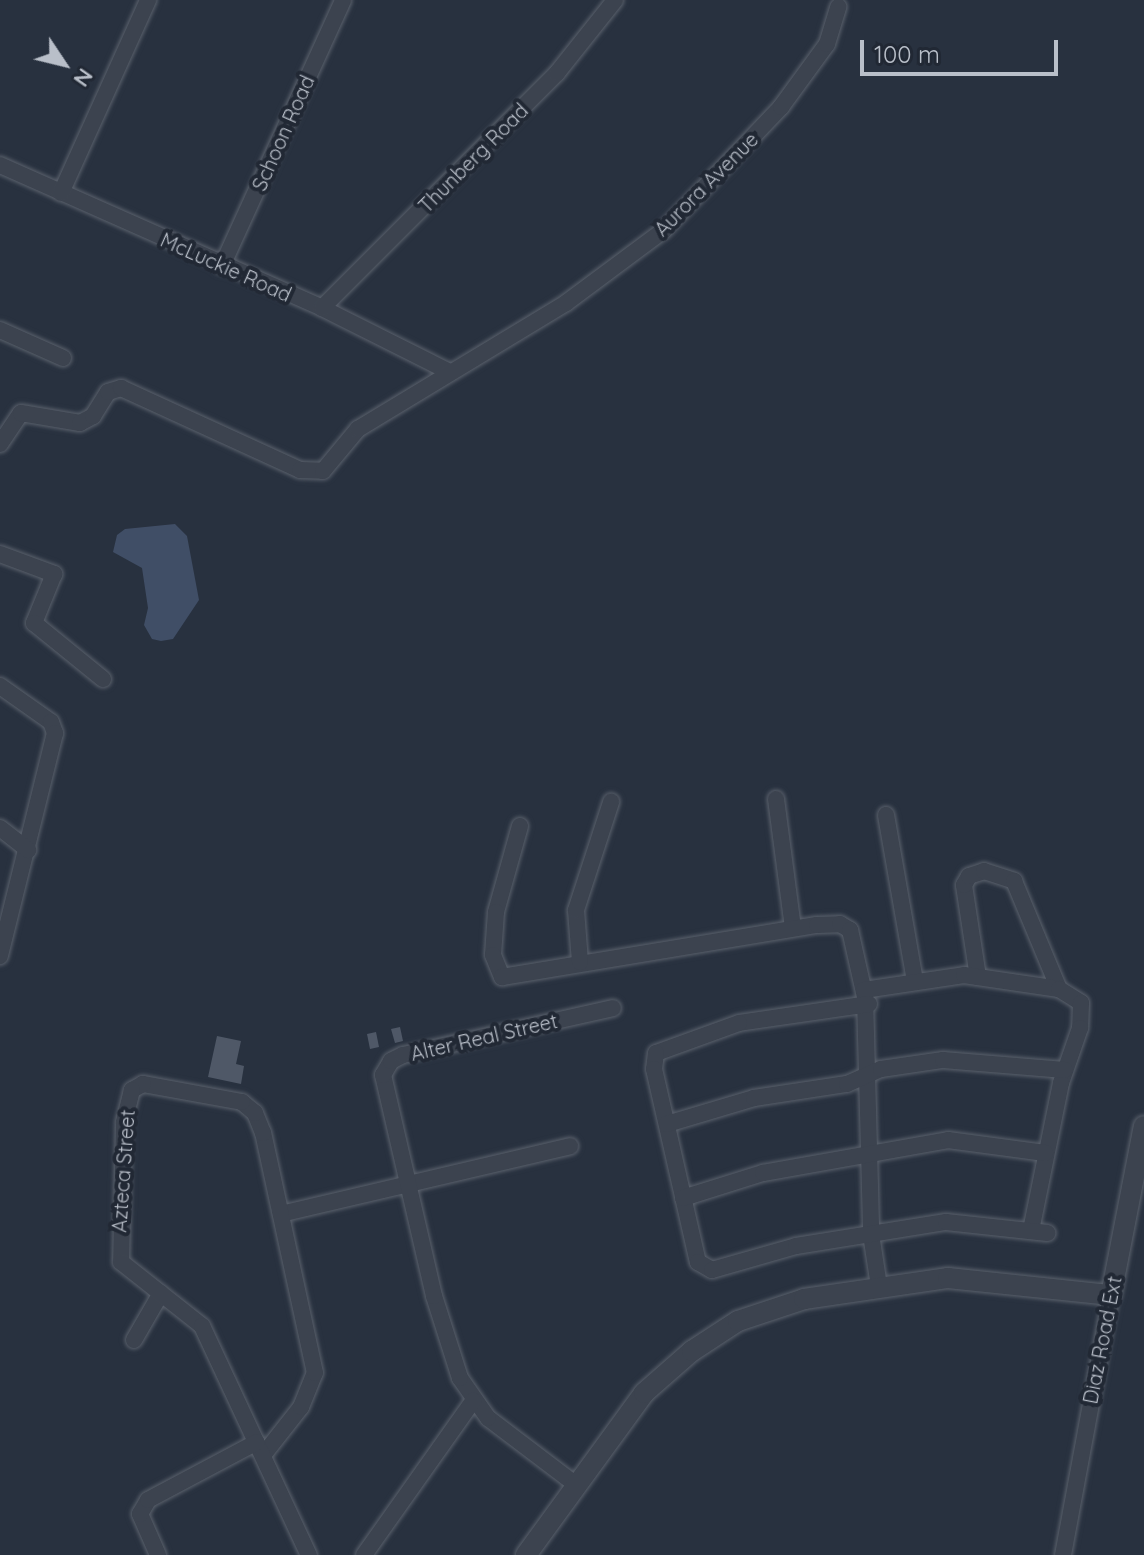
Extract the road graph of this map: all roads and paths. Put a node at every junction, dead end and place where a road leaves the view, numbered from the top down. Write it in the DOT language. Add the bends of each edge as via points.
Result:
graph roads {
  1 [pos="148,0"];
  2 [pos="343,0"];
  3 [pos="615,0"];
  4 [pos="838,7"];
  5 [pos="0,165"];
  6 [pos="61,193"];
  7 [pos="222,266"];
  8 [pos="322,308"];
  9 [pos="0,330"];
  10 [pos="63,358"];
  11 [pos="450,372"];
  12 [pos="0,444"];
  13 [pos="0,554"];
  14 [pos="103,679"];
  15 [pos="0,686"];
  16 [pos="776,799"];
  17 [pos="611,802"];
  18 [pos="886,815"];
  19 [pos="520,826"];
  20 [pos="0,828"];
  21 [pos="28,850"];
  22 [pos="793,928"];
  23 [pos="0,956"];
  24 [pos="580,962"];
  25 [pos="978,977"];
  26 [pos="915,981"];
  27 [pos="1059,989"];
  28 [pos="865,999"];
  29 [pos="613,1008"];
  30 [pos="1065,1070"];
  31 [pos="870,1073"];
  32 [pos="667,1124"];
  33 [pos="1144,1126"];
  34 [pos="570,1146"];
  35 [pos="1045,1153"];
  36 [pos="872,1154"];
  37 [pos="407,1188"];
  38 [pos="683,1198"];
  39 [pos="281,1214"];
  40 [pos="874,1233"];
  41 [pos="884,1285"];
  42 [pos="161,1293"];
  43 [pos="1111,1295"];
  44 [pos="134,1340"];
  45 [pos="473,1401"];
  46 [pos="260,1448"];
  47 [pos="575,1484"];
  48 [pos="158,1555"];
  49 [pos="309,1555"];
  50 [pos="364,1555"];
  51 [pos="526,1555"];
  52 [pos="1063,1555"];
  1 -- 6 [label="street"];
  2 -- 7 [label="street, Schoon Road"];
  3 -- 8 [label="street, Thunberg Road" via="557,73"];
  4 -- 11 [label="street, Aurora Avenue" via="827,44 781,107 664,230 566,303"];
  5 -- 6 [label="street, McLuckie Road"];
  6 -- 7 [label="street, McLuckie Road"];
  7 -- 8 [label="street, McLuckie Road"];
  8 -- 11 [label="street, McLuckie Road"];
  9 -- 10 [label="street"];
  11 -- 12 [label="street, Aurora Avenue" via="358,429 318,473 300,470 121,388 108,392 93,416 80,423 21,413"];
  13 -- 14 [label="street" via="54,574 34,623"];
  15 -- 21 [label="street" via="54,727"];
  16 -- 22 [label="street"];
  17 -- 24 [label="street" via="576,910"];
  18 -- 26 [label="street"];
  19 -- 24 [label="street" via="496,912 495,969 516,978"];
  20 -- 21 [label="street"];
  21 -- 23 [label="street"];
  22 -- 24 [label="street"];
  22 -- 28 [label="street" via="834,923 847,927 857,946"];
  25 -- 26 [label="street"];
  25 -- 27 [label="street"];
  25 -- 27 [label="street" via="964,885 969,876 984,871 1014,881"];
  26 -- 28 [label="street"];
  27 -- 30 [label="street" via="1078,999 1083,1009"];
  28 -- 31 [label="street"];
  28 -- 32 [label="street" via="759,1019 662,1047 653,1061"];
  29 -- 37 [label="street, Alter Real Street" via="391,1061 384,1081"];
  30 -- 31 [label="street" via="963,1058"];
  30 -- 35 [label="street"];
  31 -- 32 [label="street" via="847,1084 754,1098"];
  31 -- 36 [label="street"];
  32 -- 38 [label="street"];
  33 -- 43 [label="street, Diaz Road Ext"];
  34 -- 37 [label="street"];
  35 -- 36 [label="street" via="965,1139"];
  35 -- 40 [label="street" via="1039,1232 966,1221"];
  36 -- 38 [label="street" via="763,1173"];
  36 -- 40 [label="street"];
  37 -- 39 [label="street"];
  37 -- 45 [label="street, Alter Real Street" via="449,1355"];
  38 -- 40 [label="street" via="695,1255 708,1270"];
  39 -- 42 [label="street, Azteca Street" via="263,1133 249,1106 165,1085 138,1086 128,1098 124,1123 118,1245 126,1269"];
  39 -- 46 [label="street, Azteca Street" via="314,1382 290,1424"];
  40 -- 41 [label="street"];
  41 -- 43 [label="street" via="982,1278"];
  41 -- 47 [label="street" via="773,1308 711,1338 644,1393"];
  42 -- 44 [label="street"];
  42 -- 46 [label="street, Azteca Street" via="202,1326"];
  43 -- 52 [label="street, Diaz Road Ext"];
  45 -- 47 [label="street, Alter Real Street" via="515,1442"];
  45 -- 50 [label="street"];
  46 -- 48 [label="street" via="148,1500 140,1514"];
  46 -- 49 [label="street, Azteca Street"];
  47 -- 51 [label="street"];
}
